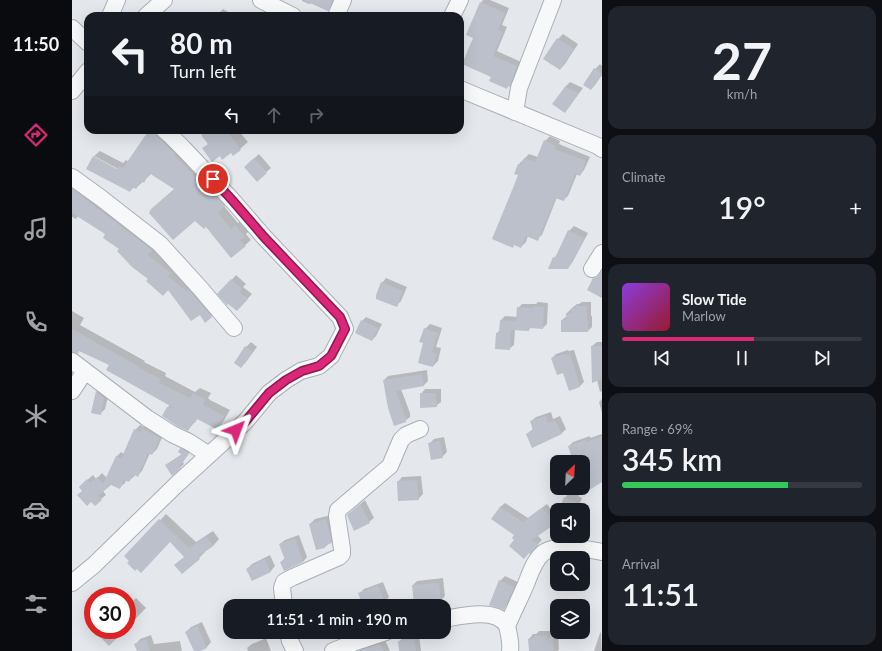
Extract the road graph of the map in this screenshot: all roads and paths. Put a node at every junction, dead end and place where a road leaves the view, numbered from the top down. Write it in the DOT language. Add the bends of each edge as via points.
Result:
graph roads {
  1 [pos="117,0"];
  2 [pos="164,0"];
  3 [pos="261,0"];
  4 [pos="343,0"];
  5 [pos="460,0"];
  6 [pos="553,0"];
  7 [pos="112,12"];
  8 [pos="150,12"];
  9 [pos="285,12"];
  10 [pos="338,12"];
  11 [pos="454,12"];
  12 [pos="72,28"];
  13 [pos="84,39"];
  14 [pos="464,91"];
  15 [pos="515,112"];
  16 [pos="169,134"];
  17 [pos="601,145"];
  18 [pos="72,177"];
  19 [pos="602,253"];
  20 [pos="592,269"];
  21 [pos="234,328"];
  22 [pos="72,360"];
  23 [pos="85,370"];
  24 [pos="72,391"];
  25 [pos="420,429"];
  26 [pos="209,455"];
  27 [pos="602,552"];
  28 [pos="72,584"];
  29 [pos="283,599"];
  30 [pos="451,618"];
  31 [pos="507,626"];
  32 [pos="289,639"];
  33 [pos="366,639"];
  34 [pos="295,651"];
  35 [pos="333,651"];
  36 [pos="510,651"];
  1 -- 7 [label="street"];
  2 -- 8 [label="street"];
  3 -- 9 [label="street"];
  4 -- 10 [label="street"];
  5 -- 11 [label="street"];
  6 -- 15 [label="street" via="519,88"];
  12 -- 13 [label="street"];
  14 -- 15 [label="street"];
  15 -- 17 [label="street"];
  16 -- 26 [label="street" via="340,317 345,329 331,356 319,366 302,371 286,380 269,393 245,422"];
  18 -- 21 [label="street" via="160,244"];
  19 -- 20 [label="street"];
  22 -- 23 [label="street"];
  23 -- 24 [label="street"];
  23 -- 26 [label="street" via="147,418"];
  25 -- 29 [label="street" via="406,435 390,466 338,510 342,554 284,582"];
  26 -- 28 [label="street"];
  27 -- 31 [label="street" via="570,547 542,553 534,564"];
  30 -- 31 [label="street" via="493,615"];
  31 -- 36 [label="street"];
  32 -- 34 [label="street"];
  33 -- 35 [label="street"];
}
